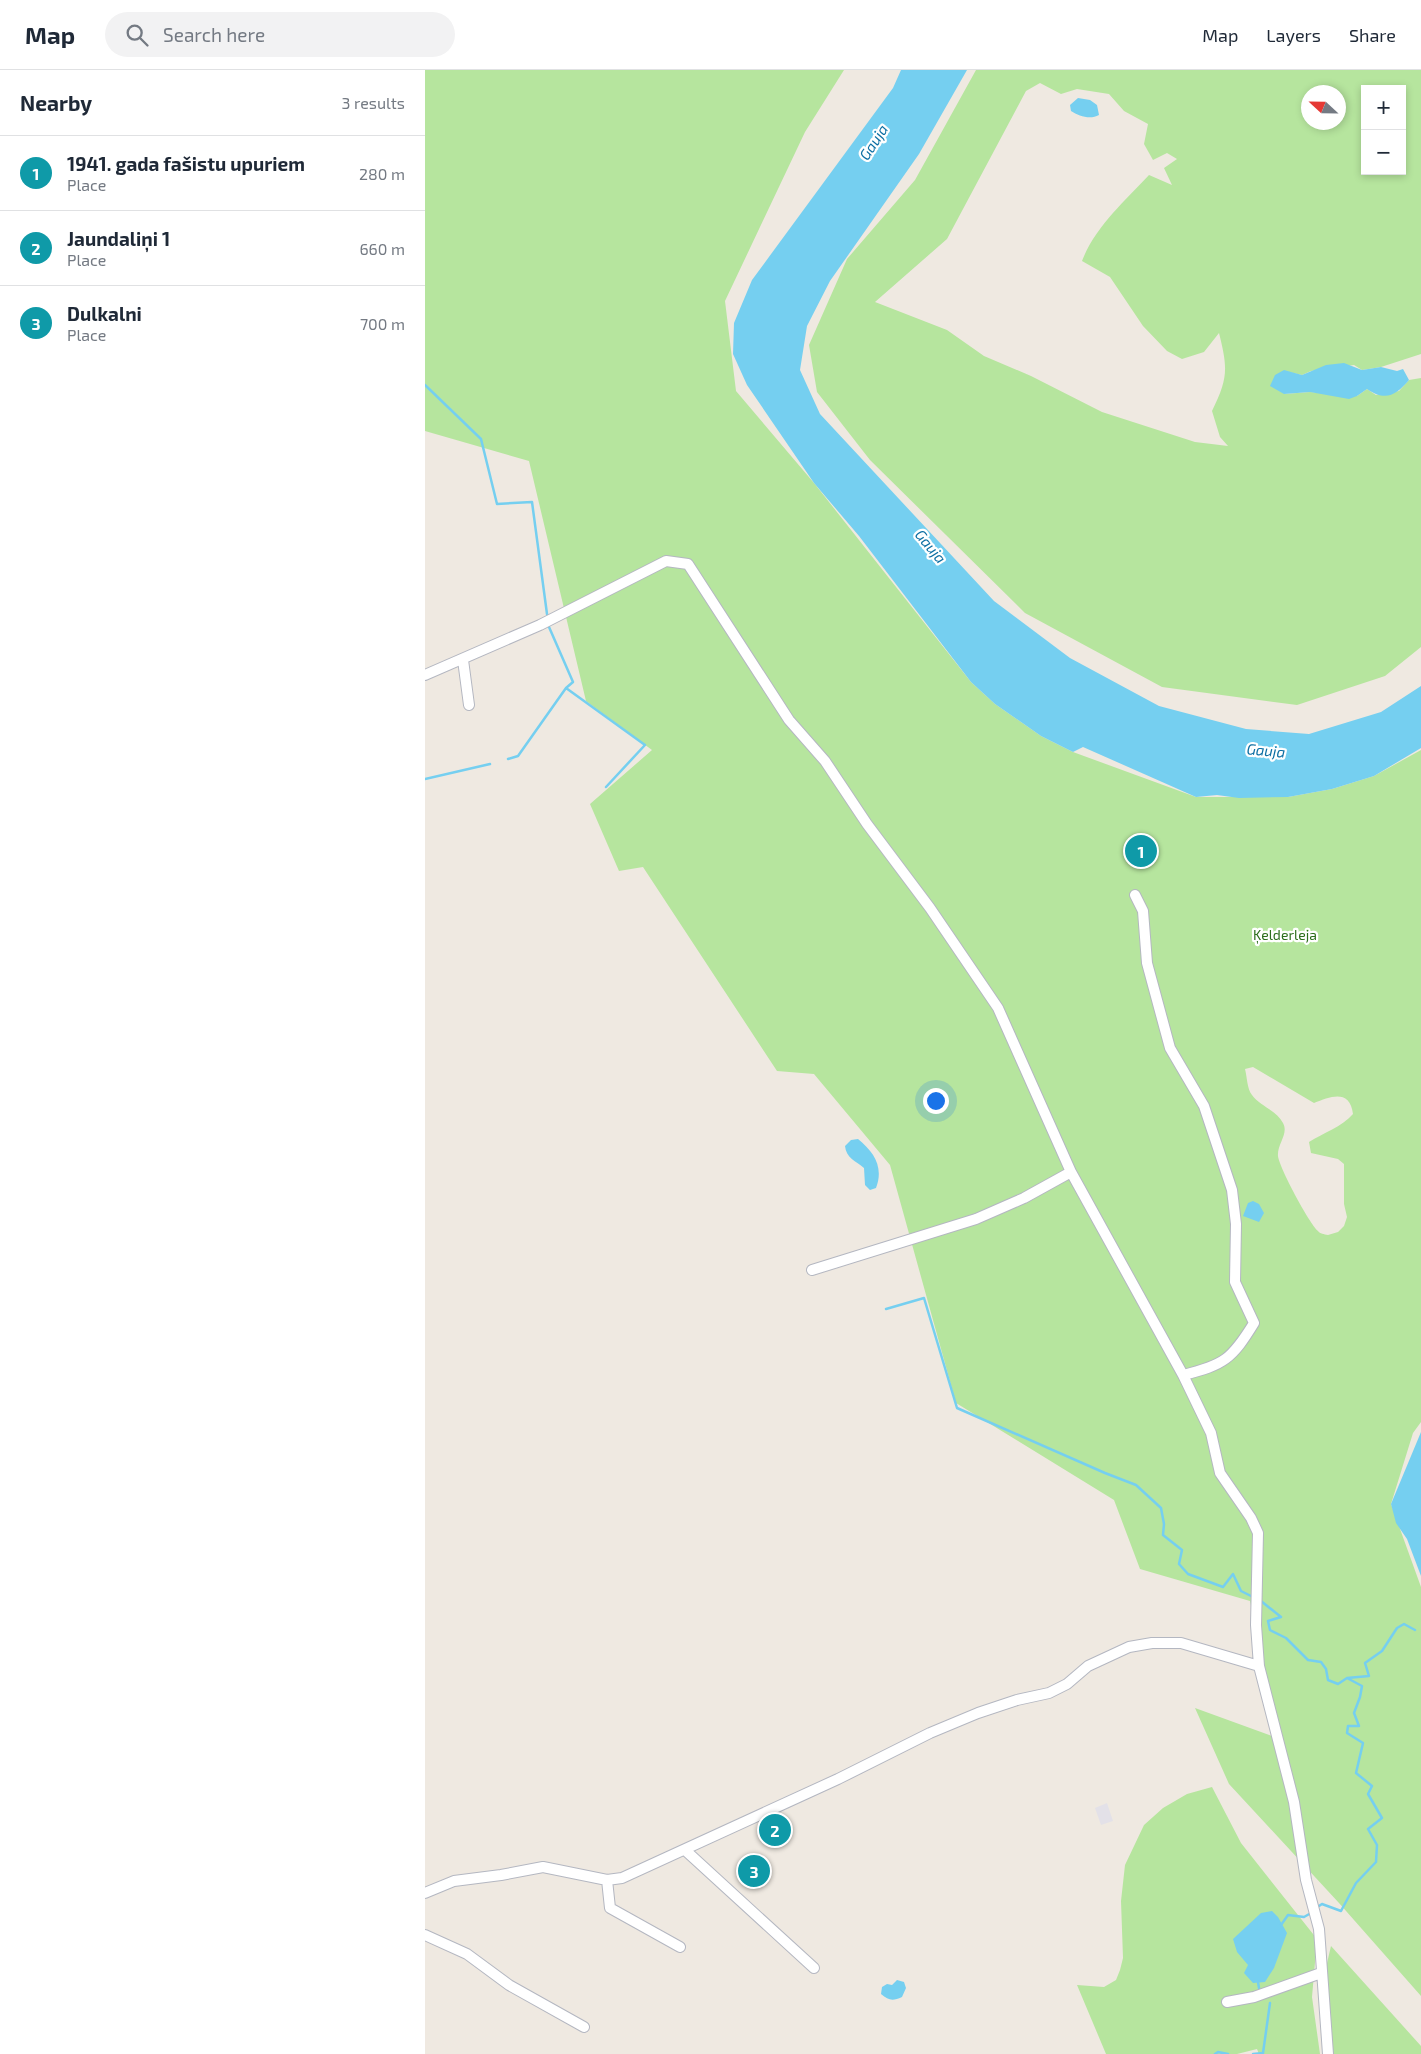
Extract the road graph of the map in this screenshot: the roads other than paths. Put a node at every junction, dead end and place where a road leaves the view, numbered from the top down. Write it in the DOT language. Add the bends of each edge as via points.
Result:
graph roads {
  1 [pos="463,660"];
  2 [pos="425,675"];
  3 [pos="469,705"];
  4 [pos="1135,895"];
  5 [pos="1071,1172"];
  6 [pos="812,1270"];
  7 [pos="1183,1375"];
  8 [pos="1259,1666"];
  9 [pos="685,1850"];
  10 [pos="607,1880"];
  11 [pos="425,1893"];
  12 [pos="425,1934"];
  13 [pos="680,1947"];
  14 [pos="814,1968"];
  15 [pos="1321,1973"];
  16 [pos="1227,2002"];
  17 [pos="584,2027"];
  18 [pos="1328,2054"];
  1 -- 2 [label="street"];
  1 -- 3 [label="street"];
  1 -- 5 [label="street" via="666,561 687,564 789,720 825,761 998,1008"];
  4 -- 7 [label="street" via="1143,911 1147,963 1170,1048 1203,1106 1232,1190 1236,1224 1235,1282 1253,1323 1238,1349 1213,1367"];
  5 -- 6 [label="street" via="976,1219"];
  5 -- 7 [label="street"];
  7 -- 8 [label="street" via="1211,1433 1220,1474 1258,1533 1255,1625"];
  8 -- 9 [label="street" via="1181,1643 1129,1647 1088,1666 1049,1694 986,1710 930,1733"];
  8 -- 15 [label="street" via="1294,1802 1305,1880 1319,1929"];
  9 -- 10 [label="street" via="622,1878"];
  9 -- 14 [label="street"];
  10 -- 11 [label="street" via="543,1867 454,1881"];
  10 -- 13 [label="street" via="610,1908"];
  12 -- 17 [label="street" via="467,1954 509,1985"];
  15 -- 16 [label="street" via="1253,1997"];
  15 -- 18 [label="street"];
}
